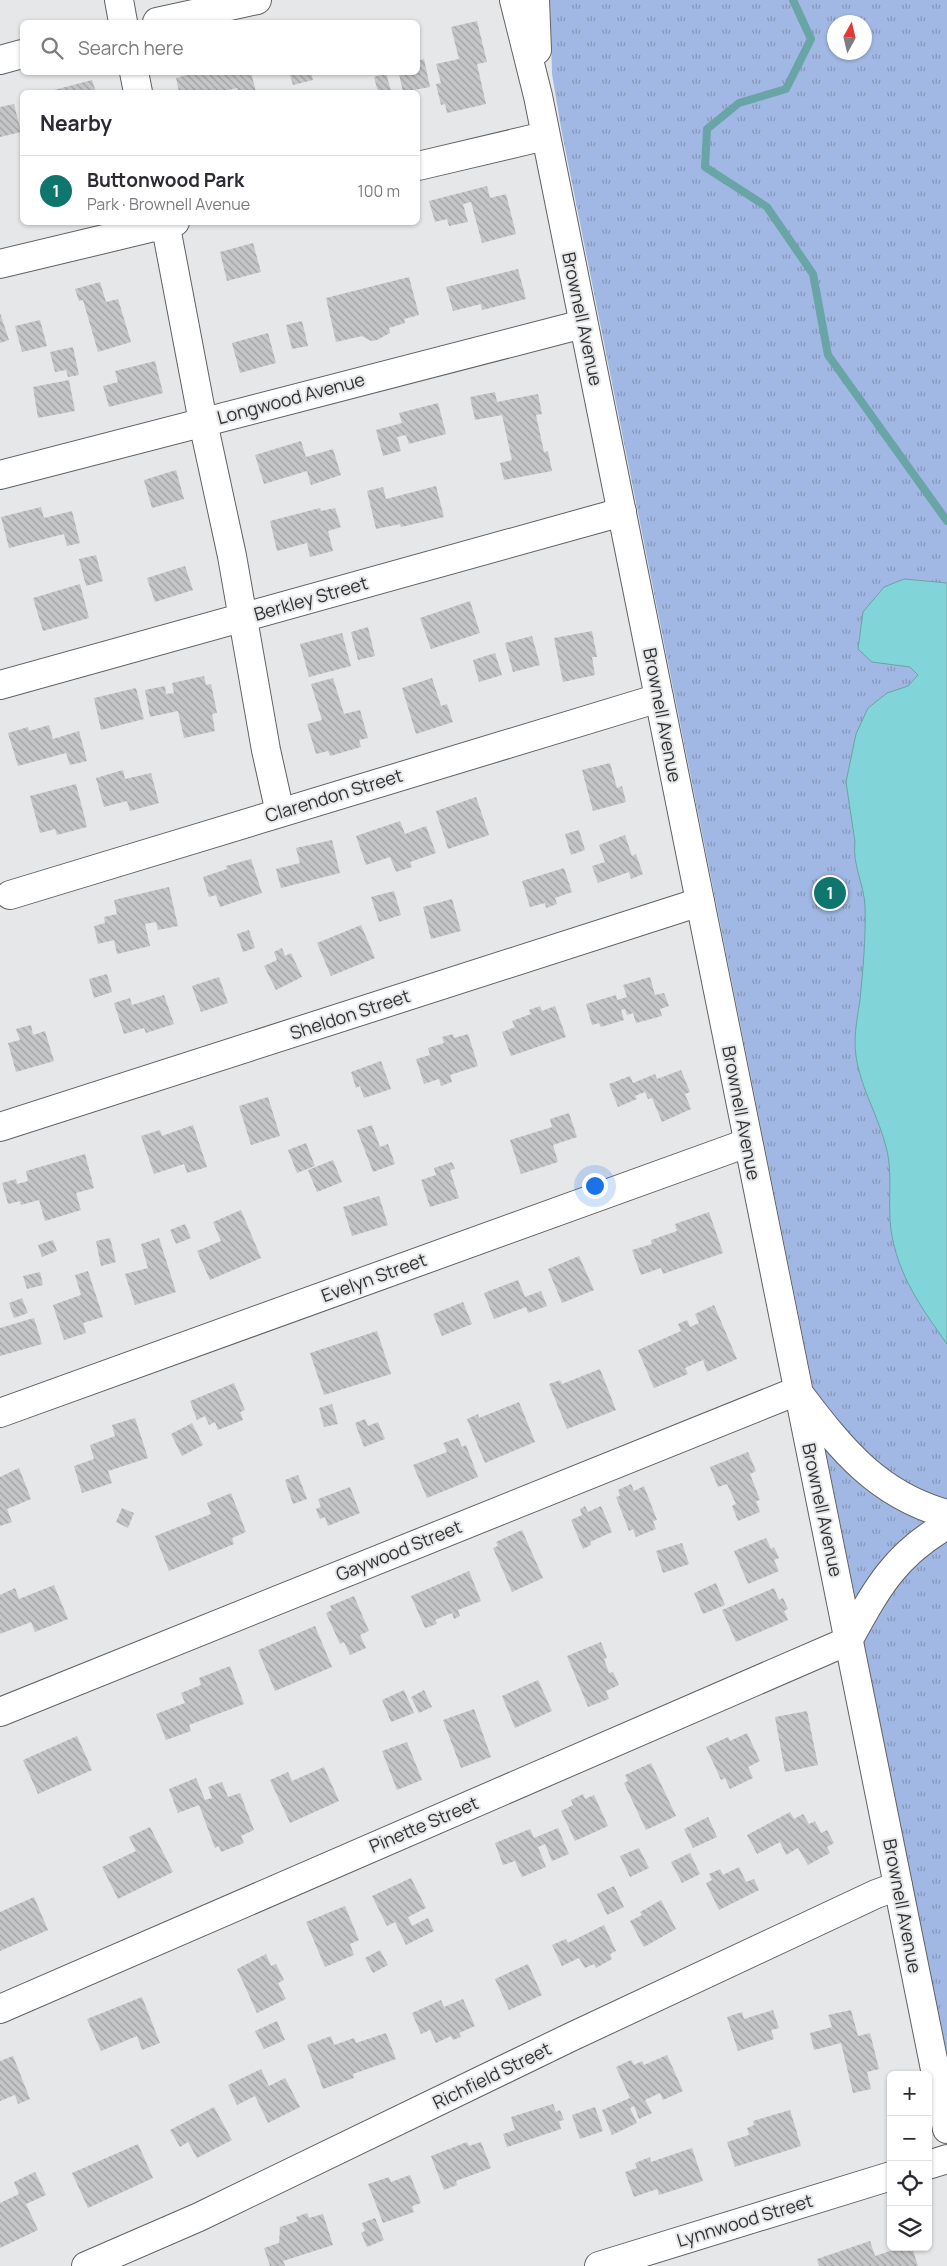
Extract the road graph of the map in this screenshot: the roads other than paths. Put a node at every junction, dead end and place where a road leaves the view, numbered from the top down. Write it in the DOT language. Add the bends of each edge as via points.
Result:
graph roads {
  1 [pos="119,0"];
  2 [pos="257,0"];
  3 [pos="514,0"];
  4 [pos="536,0"];
  5 [pos="123,20"];
  6 [pos="166,20"];
  7 [pos="20,55"];
  8 [pos="0,60"];
  9 [pos="135,75"];
  10 [pos="138,90"];
  11 [pos="538,96"];
  12 [pos="545,136"];
  13 [pos="420,166"];
  14 [pos="160,225"];
  15 [pos="168,225"];
  16 [pos="0,264"];
  17 [pos="583,324"];
  18 [pos="203,422"];
  19 [pos="0,475"];
  20 [pos="622,512"];
  21 [pos="243,618"];
  22 [pos="0,685"];
  23 [pos="658,698"];
  24 [pos="280,813"];
  25 [pos="10,895"];
  26 [pos="700,902"];
  27 [pos="0,1127"];
  28 [pos="747,1143"];
  29 [pos="797,1391"];
  30 [pos="0,1413"];
  31 [pos="947,1514"];
  32 [pos="947,1525"];
  33 [pos="848,1641"];
  34 [pos="0,1712"];
  35 [pos="898,1886"];
  36 [pos="0,2009"];
  37 [pos="947,2128"];
  38 [pos="947,2159"];
  39 [pos="932,2164"];
  40 [pos="887,2177"];
  41 [pos="86,2266"];
  42 [pos="599,2266"];
  1 -- 5 [label="street"];
  2 -- 6 [label="street"];
  3 -- 11 [label="street, Brownell Avenue"];
  4 -- 11 [label="street, Brownell Avenue"];
  7 -- 8 [label="street"];
  9 -- 10 [label="street"];
  11 -- 12 [label="street, Brownell Avenue"];
  12 -- 13 [label="street"];
  12 -- 17 [label="street, Brownell Avenue"];
  14 -- 16 [label="street"];
  15 -- 18 [label="street"];
  17 -- 18 [label="street, Longwood Avenue"];
  17 -- 20 [label="street, Brownell Avenue"];
  18 -- 19 [label="street, Longwood Avenue"];
  18 -- 21 [label="street"];
  20 -- 21 [label="street, Berkley Street"];
  20 -- 23 [label="street, Brownell Avenue"];
  21 -- 22 [label="street, Berkley Street"];
  21 -- 24 [label="street"];
  23 -- 24 [label="street, Clarendon Street"];
  23 -- 26 [label="street, Brownell Avenue"];
  24 -- 25 [label="street, Clarendon Street"];
  26 -- 27 [label="street, Sheldon Street"];
  26 -- 28 [label="street, Brownell Avenue"];
  28 -- 29 [label="street, Brownell Avenue"];
  28 -- 30 [label="street, Evelyn Street"];
  29 -- 31 [label="street" via="843,1450 866,1470 898,1493"];
  29 -- 33 [label="street, Brownell Avenue"];
  29 -- 34 [label="street, Gaywood Street"];
  32 -- 33 [label="street" via="914,1546 897,1562"];
  33 -- 35 [label="street, Brownell Avenue"];
  33 -- 36 [label="street, Pinette Street"];
  35 -- 37 [label="street, Brownell Avenue"];
  35 -- 41 [label="street, Richfield Street" via="571,2037 208,2213"];
  38 -- 39 [label="street"];
  40 -- 42 [label="street, Lynnwood Street"];
}
